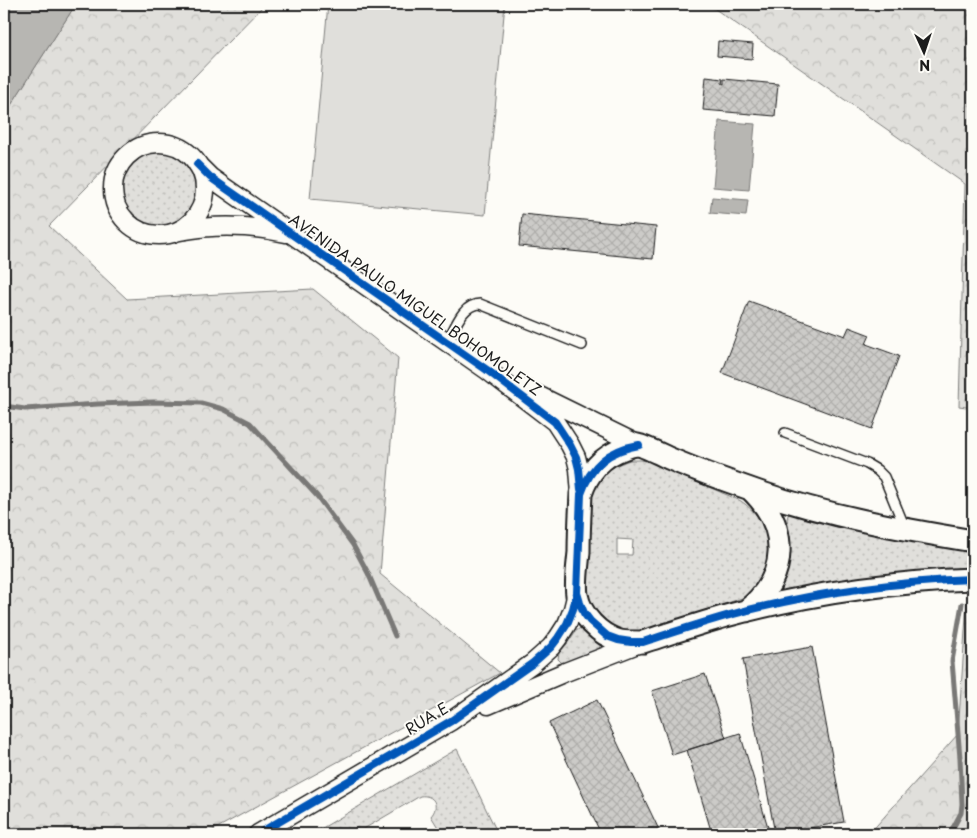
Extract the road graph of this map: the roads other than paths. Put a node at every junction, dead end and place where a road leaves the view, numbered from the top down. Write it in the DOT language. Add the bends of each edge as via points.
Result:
graph roads {
  1 [pos="197,164"];
  2 [pos="172,233"];
  3 [pos="292,234"];
  4 [pos="447,342"];
  5 [pos="582,345"];
  6 [pos="486,370"];
  7 [pos="785,433"];
  8 [pos="639,445"];
  9 [pos="750,489"];
  10 [pos="581,494"];
  11 [pos="906,530"];
  12 [pos="973,541"];
  13 [pos="973,579"];
  14 [pos="577,593"];
  15 [pos="746,611"];
  16 [pos="643,642"];
  17 [pos="451,722"];
  18 [pos="258,834"];
  1 -- 2 [label="street" via="205,184 202,205 191,222"];
  1 -- 2 [label="street" via="182,149 151,144 131,153 114,179 114,200 124,219 141,232"];
  1 -- 3 [label="street, AVENIDA PAULO MIGUEL BOHOMOLETZ" via="210,177"];
  2 -- 3 [label="street, AVENIDA PAULO MIGUEL BOHOMOLETZ" via="196,228 244,226"];
  3 -- 4 [label="street, AVENIDA PAULO MIGUEL BOHOMOLETZ"];
  4 -- 5 [label="lane" via="466,309 480,304"];
  4 -- 6 [label="street, AVENIDA PAULO MIGUEL BOHOMOLETZ"];
  6 -- 8 [label="street, AVENIDA PAULO MIGUEL BOHOMOLETZ"];
  6 -- 10 [label="street, AVENIDA PAULO MIGUEL BOHOMOLETZ" via="555,422 576,457"];
  7 -- 11 [label="lane" via="877,470 884,477"];
  8 -- 9 [label="street, AVENIDA PAULO MIGUEL BOHOMOLETZ"];
  8 -- 10 [label="street, AVENIDA PAULO MIGUEL BOHOMOLETZ" via="619,450 601,461 585,482"];
  9 -- 11 [label="street, AVENIDA PAULO MIGUEL BOHOMOLETZ" via="858,520"];
  9 -- 15 [label="street" via="772,517 779,552 773,579 766,592"];
  10 -- 14 [label="street, AVENIDA PAULO MIGUEL BOHOMOLETZ"];
  11 -- 12 [label="street, AVENIDA PAULO MIGUEL BOHOMOLETZ"];
  13 -- 15 [label="street, AVENIDA PAULO MIGUEL BOHOMOLETZ" via="867,588"];
  14 -- 16 [label="street, AVENIDA PAULO MIGUEL BOHOMOLETZ" via="584,613 597,629 618,640"];
  14 -- 17 [label="street, RUA E" via="567,624 551,647"];
  15 -- 16 [label="street, AVENIDA PAULO MIGUEL BOHOMOLETZ"];
  16 -- 17 [label="street, RUA E" via="506,696"];
  17 -- 18 [label="street, RUA E"];
}
